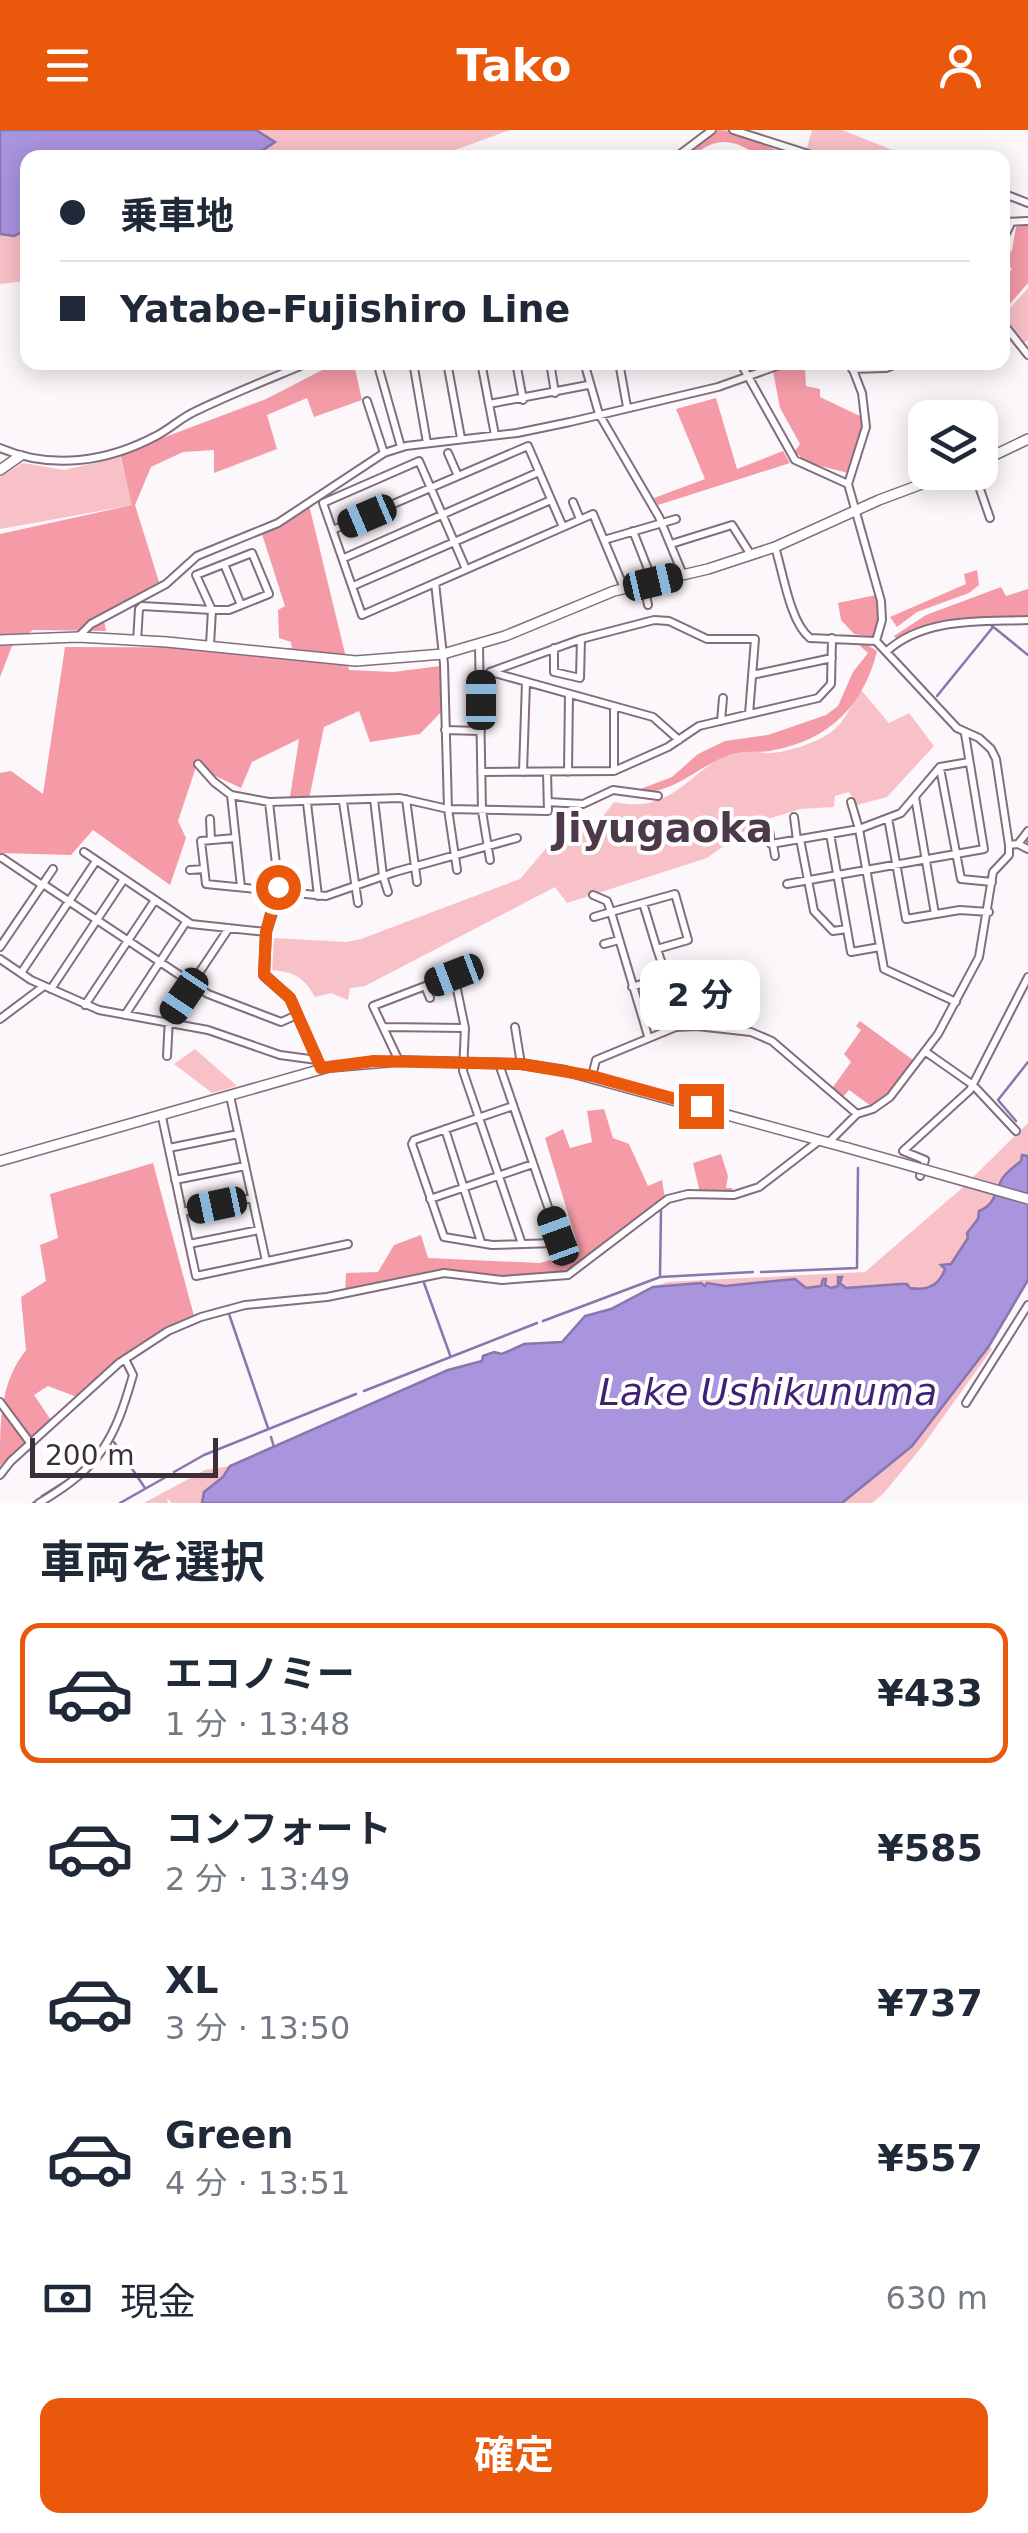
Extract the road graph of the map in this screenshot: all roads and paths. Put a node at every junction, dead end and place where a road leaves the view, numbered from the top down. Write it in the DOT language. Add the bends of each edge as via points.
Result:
graph roads {
  1 [pos="712,130"];
  2 [pos="733,130"];
  3 [pos="686,150"];
  4 [pos="796,150"];
  5 [pos="1010,332"];
  6 [pos="1028,355"];
  7 [pos="291,370"];
  8 [pos="379,370"];
  9 [pos="414,370"];
  10 [pos="448,370"];
  11 [pos="483,370"];
  12 [pos="517,370"];
  13 [pos="552,370"];
  14 [pos="585,370"];
  15 [pos="620,370"];
  16 [pos="744,370"];
  17 [pos="765,370"];
  18 [pos="853,370"];
  19 [pos="748,378"];
  20 [pos="588,385"];
  21 [pos="556,392"];
  22 [pos="523,400"];
  23 [pos="367,401"];
  24 [pos="489,404"];
  25 [pos="626,407"];
  26 [pos="599,414"];
  27 [pos="495,435"];
  28 [pos="460,438"];
  29 [pos="1028,440"];
  30 [pos="428,443"];
  31 [pos="402,447"];
  32 [pos="0,448"];
  33 [pos="384,453"];
  34 [pos="448,453"];
  35 [pos="998,454"];
  36 [pos="20,456"];
  37 [pos="0,470"];
  38 [pos="539,472"];
  39 [pos="458,476"];
  40 [pos="848,484"];
  41 [pos="431,488"];
  42 [pos="908,490"];
  43 [pos="980,490"];
  44 [pos="551,500"];
  45 [pos="573,502"];
  46 [pos="854,511"];
  47 [pos="442,515"];
  48 [pos="990,518"];
  49 [pos="676,519"];
  50 [pos="580,520"];
  51 [pos="662,522"];
  52 [pos="563,527"];
  53 [pos="335,529"];
  54 [pos="633,531"];
  55 [pos="604,540"];
  56 [pos="454,542"];
  57 [pos="671,544"];
  58 [pos="775,547"];
  59 [pos="751,555"];
  60 [pos="344,558"];
  61 [pos="224,564"];
  62 [pos="466,569"];
  63 [pos="683,575"];
  64 [pos="435,583"];
  65 [pos="648,583"];
  66 [pos="353,586"];
  67 [pos="624,588"];
  68 [pos="405,596"];
  69 [pos="241,605"];
  70 [pos="382,606"];
  71 [pos="648,606"];
  72 [pos="411,609"];
  73 [pos="212,610"];
  74 [pos="388,619"];
  75 [pos="1028,620"];
  76 [pos="78,637"];
  77 [pos="832,638"];
  78 [pos="580,639"];
  79 [pos="0,640"];
  80 [pos="137,641"];
  81 [pos="876,641"];
  82 [pos="210,644"];
  83 [pos="480,645"];
  84 [pos="554,648"];
  85 [pos="887,651"];
  86 [pos="443,654"];
  87 [pos="832,658"];
  88 [pos="485,670"];
  89 [pos="752,675"];
  90 [pos="526,682"];
  91 [pos="570,694"];
  92 [pos="723,698"];
  93 [pos="614,707"];
  94 [pos="748,714"];
  95 [pos="721,721"];
  96 [pos="446,730"];
  97 [pos="481,731"];
  98 [pos="965,734"];
  99 [pos="679,740"];
  100 [pos="970,762"];
  101 [pos="198,764"];
  102 [pos="940,767"];
  103 [pos="614,771"];
  104 [pos="482,772"];
  105 [pos="524,772"];
  106 [pos="548,772"];
  107 [pos="568,772"];
  108 [pos="230,794"];
  109 [pos="658,796"];
  110 [pos="914,797"];
  111 [pos="374,799"];
  112 [pos="406,800"];
  113 [pos="269,802"];
  114 [pos="342,802"];
  115 [pos="548,802"];
  116 [pos="851,802"];
  117 [pos="307,803"];
  118 [pos="448,809"];
  119 [pos="482,811"];
  120 [pos="794,818"];
  121 [pos="888,818"];
  122 [pos="210,819"];
  123 [pos="859,829"];
  124 [pos="769,830"];
  125 [pos="1028,831"];
  126 [pos="830,834"];
  127 [pos="235,838"];
  128 [pos="517,838"];
  129 [pos="799,839"];
  130 [pos="211,840"];
  131 [pos="773,844"];
  132 [pos="1014,845"];
  133 [pos="486,847"];
  134 [pos="1028,849"];
  135 [pos="84,852"];
  136 [pos="955,854"];
  137 [pos="453,856"];
  138 [pos="774,856"];
  139 [pos="2,858"];
  140 [pos="490,860"];
  141 [pos="926,860"];
  142 [pos="96,861"];
  143 [pos="896,864"];
  144 [pos="414,868"];
  145 [pos="53,869"];
  146 [pos="204,869"];
  147 [pos="190,870"];
  148 [pos="457,870"];
  149 [pos="866,870"];
  150 [pos="837,875"];
  151 [pos="383,876"];
  152 [pos="124,879"];
  153 [pos="808,880"];
  154 [pos="417,882"];
  155 [pos="992,882"];
  156 [pos="43,884"];
  157 [pos="787,884"];
  158 [pos="241,888"];
  159 [pos="353,888"];
  160 [pos="279,891"];
  161 [pos="388,892"];
  162 [pos="593,894"];
  163 [pos="318,896"];
  164 [pos="155,900"];
  165 [pos="69,901"];
  166 [pos="358,903"];
  167 [pos="643,903"];
  168 [pos="611,912"];
  169 [pos="989,912"];
  170 [pos="935,914"];
  171 [pos="594,917"];
  172 [pos="97,920"];
  173 [pos="186,922"];
  174 [pos="229,928"];
  175 [pos="847,929"];
  176 [pos="266,932"];
  177 [pos="619,940"];
  178 [pos="128,941"];
  179 [pos="604,944"];
  180 [pos="880,947"];
  181 [pos="0,948"];
  182 [pos="656,949"];
  183 [pos="0,958"];
  184 [pos="160,962"];
  185 [pos="463,971"];
  186 [pos="21,973"];
  187 [pos="454,975"];
  188 [pos="666,976"];
  189 [pos="1028,977"];
  190 [pos="650,981"];
  191 [pos="192,984"];
  192 [pos="425,986"];
  193 [pos="47,987"];
  194 [pos="632,987"];
  195 [pos="654,994"];
  196 [pos="430,998"];
  197 [pos="684,1002"];
  198 [pos="956,1002"];
  199 [pos="86,1005"];
  200 [pos="372,1006"];
  201 [pos="360,1009"];
  202 [pos="298,1014"];
  203 [pos="124,1015"];
  204 [pos="0,1019"];
  205 [pos="168,1023"];
  206 [pos="383,1027"];
  207 [pos="514,1027"];
  208 [pos="194,1028"];
  209 [pos="465,1028"];
  210 [pos="648,1036"];
  211 [pos="193,1040"];
  212 [pos="926,1052"];
  213 [pos="167,1056"];
  214 [pos="400,1061"];
  215 [pos="464,1063"];
  216 [pos="319,1064"];
  217 [pos="499,1064"];
  218 [pos="521,1064"];
  219 [pos="592,1076"];
  220 [pos="973,1085"];
  221 [pos="230,1096"];
  222 [pos="513,1106"];
  223 [pos="857,1114"];
  224 [pos="162,1117"];
  225 [pos="479,1118"];
  226 [pos="444,1129"];
  227 [pos="1016,1131"];
  228 [pos="238,1134"];
  229 [pos="825,1142"];
  230 [pos="169,1148"];
  231 [pos="0,1161"];
  232 [pos="533,1164"];
  233 [pos="245,1166"];
  234 [pos="499,1176"];
  235 [pos="920,1176"];
  236 [pos="176,1180"];
  237 [pos="464,1188"];
  238 [pos="252,1198"];
  239 [pos="430,1199"];
  240 [pos="1028,1199"];
  241 [pos="182,1212"];
  242 [pos="259,1230"];
  243 [pos="482,1242"];
  244 [pos="189,1244"];
  245 [pos="348,1244"];
  246 [pos="522,1244"];
  247 [pos="266,1261"];
  248 [pos="1028,1305"];
  249 [pos="125,1359"];
  250 [pos="0,1402"];
  251 [pos="966,1403"];
  252 [pos="30,1444"];
  253 [pos="0,1475"];
  254 [pos="39,1503"];
  1 -- 3 [label="street"];
  2 -- 4 [label="street"];
  5 -- 6 [label="street"];
  7 -- 36 [label="street" via="118,452 63,462"];
  8 -- 31 [label="street"];
  9 -- 30 [label="street"];
  10 -- 28 [label="street"];
  11 -- 24 [label="street"];
  12 -- 22 [label="street"];
  13 -- 21 [label="street"];
  14 -- 20 [label="street"];
  15 -- 25 [label="street"];
  16 -- 19 [label="street"];
  17 -- 19 [label="street"];
  18 -- 40 [label="street" via="866,427"];
  19 -- 25 [label="street"];
  19 -- 40 [label="street" via="795,460"];
  20 -- 21 [label="street"];
  20 -- 26 [label="street"];
  21 -- 22 [label="street"];
  22 -- 24 [label="street"];
  23 -- 33 [label="street"];
  24 -- 27 [label="street"];
  25 -- 26 [label="street"];
  26 -- 27 [label="street"];
  26 -- 51 [label="street"];
  27 -- 28 [label="street"];
  28 -- 30 [label="street"];
  29 -- 35 [label="street"];
  30 -- 31 [label="street"];
  31 -- 33 [label="street"];
  32 -- 36 [label="street"];
  33 -- 76 [label="street" via="278,522 198,556 166,584"];
  34 -- 39 [label="street"];
  36 -- 37 [label="street"];
  38 -- 39 [label="street" via="528,446"];
  38 -- 44 [label="street"];
  38 -- 47 [label="street"];
  39 -- 41 [label="street"];
  40 -- 46 [label="street"];
  41 -- 47 [label="street"];
  41 -- 53 [label="street"];
  41 -- 53 [label="street" via="420,461 324,502"];
  42 -- 46 [label="street"];
  43 -- 48 [label="street"];
  44 -- 52 [label="street"];
  44 -- 56 [label="street"];
  45 -- 50 [label="street"];
  46 -- 58 [label="street"];
  46 -- 81 [label="street" via="881,601"];
  47 -- 56 [label="street"];
  47 -- 60 [label="street"];
  49 -- 51 [label="street"];
  50 -- 52 [label="street"];
  50 -- 55 [label="street" via="593,514"];
  51 -- 54 [label="street"];
  51 -- 57 [label="street"];
  52 -- 62 [label="street"];
  53 -- 60 [label="street"];
  54 -- 55 [label="street"];
  54 -- 65 [label="street"];
  55 -- 67 [label="street"];
  56 -- 62 [label="street"];
  56 -- 66 [label="street"];
  57 -- 59 [label="street" via="732,525"];
  57 -- 63 [label="street"];
  58 -- 59 [label="street"];
  58 -- 77 [label="street" via="800,628 810,638"];
  59 -- 63 [label="street"];
  60 -- 66 [label="street"];
  61 -- 69 [label="street"];
  61 -- 69 [label="street" via="252,553 269,594"];
  61 -- 73 [label="street" via="196,576"];
  62 -- 64 [label="street"];
  63 -- 65 [label="street"];
  64 -- 68 [label="street"];
  64 -- 86 [label="street"];
  65 -- 67 [label="street"];
  65 -- 71 [label="street"];
  66 -- 70 [label="street" via="362,614"];
  67 -- 83 [label="street"];
  68 -- 70 [label="street"];
  68 -- 72 [label="street"];
  69 -- 73 [label="street"];
  70 -- 74 [label="street"];
  73 -- 80 [label="street" via="142,606"];
  73 -- 82 [label="street"];
  75 -- 85 [label="street" via="949,622"];
  76 -- 79 [label="street"];
  76 -- 80 [label="street"];
  77 -- 81 [label="street"];
  77 -- 87 [label="street"];
  78 -- 84 [label="street"];
  78 -- 84 [label="street" via="580,678 554,672"];
  78 -- 89 [label="street" via="660,620 707,639 755,639"];
  80 -- 82 [label="street"];
  81 -- 85 [label="street"];
  82 -- 86 [label="street" via="356,661"];
  83 -- 86 [label="street"];
  83 -- 88 [label="street"];
  84 -- 88 [label="street"];
  85 -- 98 [label="street"];
  86 -- 96 [label="street"];
  87 -- 89 [label="street"];
  87 -- 94 [label="street" via="823,695"];
  88 -- 90 [label="street"];
  88 -- 97 [label="street"];
  89 -- 94 [label="street"];
  90 -- 91 [label="street"];
  90 -- 105 [label="street"];
  91 -- 93 [label="street"];
  91 -- 107 [label="street"];
  92 -- 95 [label="street"];
  93 -- 99 [label="street" via="653,717"];
  93 -- 103 [label="street"];
  94 -- 95 [label="street"];
  95 -- 99 [label="street"];
  96 -- 97 [label="street"];
  96 -- 118 [label="street"];
  97 -- 104 [label="street"];
  98 -- 100 [label="street"];
  98 -- 132 [label="street" via="987,744 996,759"];
  99 -- 103 [label="street"];
  100 -- 102 [label="street"];
  100 -- 136 [label="street" via="984,849"];
  101 -- 108 [label="street"];
  102 -- 110 [label="street"];
  102 -- 136 [label="street"];
  103 -- 107 [label="street"];
  104 -- 105 [label="street"];
  104 -- 119 [label="street"];
  105 -- 106 [label="street"];
  106 -- 107 [label="street"];
  106 -- 115 [label="street"];
  108 -- 113 [label="street"];
  108 -- 127 [label="street"];
  109 -- 115 [label="street" via="613,790 583,804"];
  110 -- 121 [label="street"];
  110 -- 141 [label="street"];
  111 -- 112 [label="street"];
  111 -- 114 [label="street"];
  111 -- 151 [label="street"];
  112 -- 118 [label="street"];
  112 -- 144 [label="street"];
  113 -- 117 [label="street"];
  113 -- 160 [label="street"];
  114 -- 117 [label="street"];
  114 -- 159 [label="street"];
  115 -- 119 [label="street" via="548,811"];
  116 -- 123 [label="street"];
  117 -- 163 [label="street"];
  118 -- 119 [label="street"];
  118 -- 137 [label="street"];
  119 -- 133 [label="street"];
  120 -- 129 [label="street"];
  121 -- 123 [label="street"];
  121 -- 143 [label="street"];
  122 -- 130 [label="street"];
  123 -- 126 [label="street"];
  123 -- 149 [label="street"];
  124 -- 131 [label="street"];
  125 -- 132 [label="street"];
  126 -- 129 [label="street"];
  126 -- 150 [label="street"];
  127 -- 130 [label="street"];
  127 -- 158 [label="street"];
  128 -- 133 [label="street"];
  129 -- 131 [label="street"];
  129 -- 153 [label="street"];
  130 -- 146 [label="street" via="201,841"];
  131 -- 138 [label="street"];
  132 -- 134 [label="street"];
  132 -- 155 [label="street"];
  133 -- 137 [label="street"];
  133 -- 140 [label="street"];
  135 -- 142 [label="street"];
  136 -- 141 [label="street"];
  136 -- 155 [label="street" via="961,878"];
  137 -- 144 [label="street"];
  137 -- 148 [label="street"];
  139 -- 156 [label="street"];
  141 -- 143 [label="street"];
  141 -- 170 [label="street"];
  142 -- 152 [label="street"];
  142 -- 165 [label="street"];
  143 -- 149 [label="street"];
  143 -- 170 [label="street" via="906,919"];
  144 -- 151 [label="street"];
  144 -- 154 [label="street"];
  145 -- 156 [label="street"];
  146 -- 147 [label="street"];
  146 -- 158 [label="street" via="206,884"];
  149 -- 150 [label="street"];
  149 -- 180 [label="street"];
  150 -- 153 [label="street"];
  150 -- 175 [label="street"];
  151 -- 159 [label="street"];
  151 -- 161 [label="street"];
  152 -- 164 [label="street"];
  152 -- 172 [label="street"];
  153 -- 157 [label="street"];
  153 -- 175 [label="street" via="814,911 833,931"];
  155 -- 169 [label="street"];
  156 -- 165 [label="street"];
  156 -- 181 [label="street"];
  158 -- 160 [label="street"];
  159 -- 163 [label="street"];
  159 -- 166 [label="street"];
  160 -- 163 [label="street"];
  160 -- 176 [label="street"];
  162 -- 168 [label="street"];
  164 -- 173 [label="street"];
  164 -- 178 [label="street"];
  165 -- 172 [label="street"];
  165 -- 186 [label="street"];
  167 -- 168 [label="street"];
  167 -- 182 [label="street"];
  167 -- 182 [label="street" via="675,894 688,940"];
  168 -- 171 [label="street"];
  168 -- 177 [label="street"];
  169 -- 170 [label="street"];
  169 -- 198 [label="street" via="979,957"];
  172 -- 178 [label="street"];
  172 -- 193 [label="street"];
  173 -- 174 [label="street"];
  173 -- 184 [label="street"];
  174 -- 176 [label="street"];
  174 -- 191 [label="street"];
  175 -- 180 [label="street" via="851,952"];
  176 -- 202 [label="street" via="264,975 285,991"];
  177 -- 179 [label="street"];
  177 -- 194 [label="street"];
  178 -- 184 [label="street"];
  178 -- 199 [label="street"];
  180 -- 198 [label="street" via="884,969"];
  182 -- 188 [label="street"];
  183 -- 186 [label="street"];
  184 -- 191 [label="street"];
  184 -- 203 [label="street"];
  185 -- 187 [label="street"];
  186 -- 193 [label="street"];
  187 -- 192 [label="street"];
  187 -- 209 [label="street"];
  188 -- 190 [label="street"];
  188 -- 197 [label="street"];
  189 -- 220 [label="street"];
  190 -- 194 [label="street"];
  190 -- 195 [label="street"];
  191 -- 202 [label="street" via="281,1022"];
  191 -- 205 [label="street"];
  192 -- 196 [label="street"];
  192 -- 200 [label="street"];
  193 -- 199 [label="street"];
  193 -- 204 [label="street"];
  194 -- 210 [label="street"];
  198 -- 212 [label="street"];
  199 -- 203 [label="street"];
  200 -- 201 [label="street"];
  200 -- 206 [label="street"];
  202 -- 216 [label="street"];
  203 -- 205 [label="street"];
  205 -- 208 [label="street"];
  205 -- 213 [label="street"];
  206 -- 209 [label="street"];
  206 -- 214 [label="street"];
  207 -- 218 [label="street"];
  208 -- 211 [label="street"];
  208 -- 216 [label="street"];
  209 -- 215 [label="street"];
  210 -- 219 [label="street" via="596,1060"];
  210 -- 223 [label="street" via="697,1026 762,1035"];
  212 -- 220 [label="street"];
  212 -- 223 [label="street" via="890,1097"];
  214 -- 215 [label="street"];
  214 -- 216 [label="street"];
  215 -- 217 [label="street"];
  215 -- 225 [label="street"];
  216 -- 221 [label="street"];
  217 -- 218 [label="street"];
  217 -- 222 [label="street"];
  218 -- 219 [label="street"];
  219 -- 229 [label="street"];
  220 -- 227 [label="street"];
  220 -- 235 [label="street" via="903,1150 925,1160"];
  221 -- 224 [label="street"];
  221 -- 228 [label="street"];
  222 -- 225 [label="street"];
  222 -- 232 [label="street"];
  223 -- 229 [label="street"];
  224 -- 230 [label="street"];
  224 -- 231 [label="street"];
  225 -- 226 [label="street"];
  225 -- 234 [label="street"];
  226 -- 237 [label="street"];
  226 -- 239 [label="street" via="412,1144"];
  228 -- 230 [label="street"];
  228 -- 233 [label="street"];
  229 -- 240 [label="street, bridge"];
  229 -- 249 [label="street" via="759,1188 668,1199 568,1275 502,1280 444,1273 327,1297 244,1304 168,1331"];
  230 -- 236 [label="street"];
  232 -- 234 [label="street"];
  232 -- 246 [label="street" via="558,1236 555,1243"];
  233 -- 236 [label="street"];
  233 -- 238 [label="street"];
  234 -- 237 [label="street"];
  234 -- 246 [label="street"];
  236 -- 241 [label="street"];
  237 -- 239 [label="street"];
  237 -- 243 [label="street"];
  238 -- 241 [label="street"];
  238 -- 242 [label="street"];
  239 -- 243 [label="street" via="444,1237"];
  241 -- 244 [label="street"];
  242 -- 244 [label="street"];
  242 -- 247 [label="street"];
  243 -- 246 [label="street"];
  244 -- 247 [label="street" via="196,1276"];
  245 -- 247 [label="street"];
  248 -- 251 [label="street"];
  249 -- 252 [label="street"];
  249 -- 254 [label="street" via="133,1374 101,1455"];
  250 -- 252 [label="street"];
  252 -- 253 [label="street"];
}
